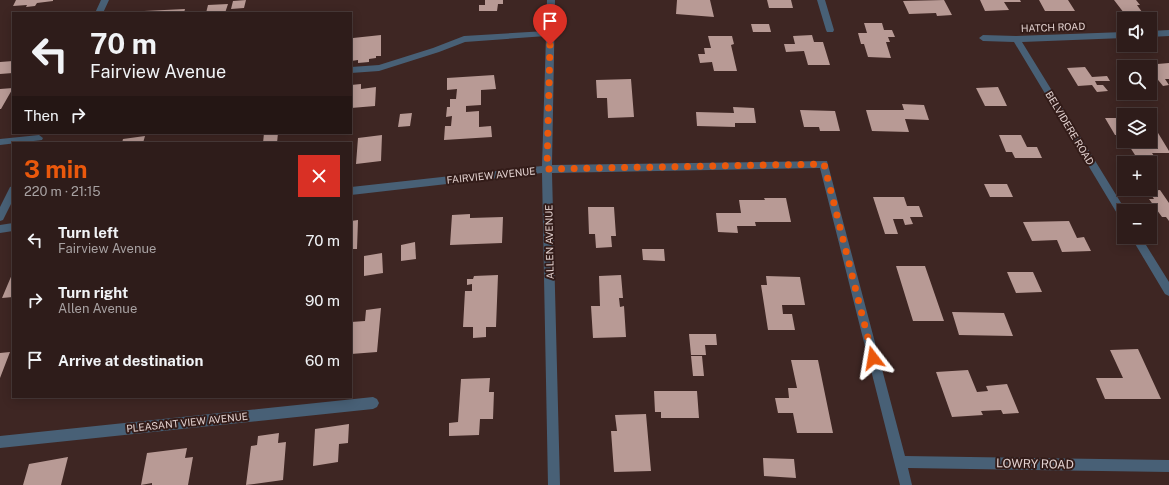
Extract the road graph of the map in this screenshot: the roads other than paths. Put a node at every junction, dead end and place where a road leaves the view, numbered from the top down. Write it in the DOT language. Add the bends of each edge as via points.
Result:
graph roads {
  1 [pos="105,0"];
  2 [pos="551,0"];
  3 [pos="821,0"];
  4 [pos="99,12"];
  5 [pos="830,30"];
  6 [pos="550,33"];
  7 [pos="1169,33"];
  8 [pos="1157,34"];
  9 [pos="1117,35"];
  10 [pos="983,38"];
  11 [pos="1016,39"];
  12 [pos="352,70"];
  13 [pos="39,138"];
  14 [pos="0,142"];
  15 [pos="547,169"];
  16 [pos="352,190"];
  17 [pos="12,192"];
  18 [pos="1117,205"];
  19 [pos="0,217"];
  20 [pos="12,228"];
  21 [pos="0,229"];
  22 [pos="1140,244"];
  23 [pos="1169,291"];
  24 [pos="373,403"];
  25 [pos="0,442"];
  26 [pos="900,462"];
  27 [pos="1169,466"];
  28 [pos="554,485"];
  29 [pos="906,485"];
  1 -- 4 [label="street"];
  2 -- 6 [label="street, ALLEN AVENUE"];
  3 -- 5 [label="street"];
  6 -- 12 [label="street" via="464,39 380,68"];
  6 -- 15 [label="street, ALLEN AVENUE"];
  7 -- 8 [label="street"];
  9 -- 11 [label="street, HATCH ROAD"];
  10 -- 11 [label="street, HATCH ROAD"];
  11 -- 18 [label="street, BELVIDERE ROAD"];
  13 -- 14 [label="street"];
  15 -- 16 [label="street, FAIRVIEW AVENUE"];
  15 -- 26 [label="street, FAIRVIEW AVENUE" via="824,164"];
  15 -- 28 [label="street, ALLEN AVENUE"];
  17 -- 19 [label="street"];
  20 -- 21 [label="street"];
  22 -- 23 [label="street"];
  24 -- 25 [label="street, PLEASANT VIEW AVENUE"];
  26 -- 27 [label="street, LOWRY ROAD"];
  26 -- 29 [label="street"];
}
